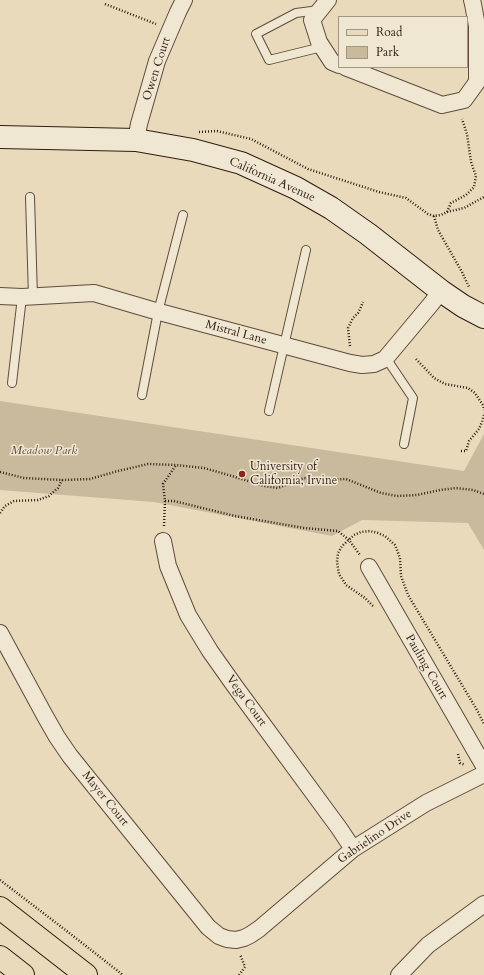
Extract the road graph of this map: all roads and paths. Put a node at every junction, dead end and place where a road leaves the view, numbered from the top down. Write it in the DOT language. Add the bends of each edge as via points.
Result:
graph roads {
  1 [pos="184,0"];
  2 [pos="472,0"];
  3 [pos="105,4"];
  4 [pos="324,5"];
  5 [pos="157,24"];
  6 [pos="322,47"];
  7 [pos="338,65"];
  8 [pos="348,68"];
  9 [pos="462,119"];
  10 [pos="195,132"];
  11 [pos="0,137"];
  12 [pos="136,140"];
  13 [pos="30,197"];
  14 [pos="484,197"];
  15 [pos="446,212"];
  16 [pos="183,215"];
  17 [pos="434,216"];
  18 [pos="306,250"];
  19 [pos="472,290"];
  20 [pos="441,291"];
  21 [pos="0,296"];
  22 [pos="28,297"];
  23 [pos="363,302"];
  24 [pos="158,312"];
  25 [pos="484,317"];
  26 [pos="283,345"];
  27 [pos="350,346"];
  28 [pos="386,358"];
  29 [pos="416,359"];
  30 [pos="12,383"];
  31 [pos="142,395"];
  32 [pos="484,410"];
  33 [pos="269,411"];
  34 [pos="484,415"];
  35 [pos="404,444"];
  36 [pos="461,451"];
  37 [pos="176,465"];
  38 [pos="0,472"];
  39 [pos="62,480"];
  40 [pos="484,494"];
  41 [pos="165,501"];
  42 [pos="0,513"];
  43 [pos="163,541"];
  44 [pos="369,567"];
  45 [pos="0,632"];
  46 [pos="484,766"];
  47 [pos="484,774"];
  48 [pos="353,849"];
  49 [pos="0,880"];
  50 [pos="484,904"];
  51 [pos="0,908"];
  52 [pos="236,940"];
  53 [pos="0,957"];
  54 [pos="73,971"];
  55 [pos="23,975"];
  56 [pos="123,975"];
  57 [pos="239,975"];
  58 [pos="399,975"];
  1 -- 12 [label="street, Owen Court" via="157,62"];
  2 -- 8 [label="street" via="477,26 477,82 464,100 442,105"];
  3 -- 5 [label="path"];
  4 -- 6 [label="street" via="312,20"];
  4 -- 6 [label="lane" via="296,13 256,34 269,60"];
  6 -- 7 [label="street" via="332,62"];
  9 -- 15 [label="path" via="468,134 471,162 476,176 474,187 451,203"];
  10 -- 17 [label="path" via="217,131 251,139 308,169 406,198"];
  11 -- 12 [label="street, California Avenue"];
  12 -- 20 [label="street, California Avenue" via="193,150 241,163 296,188 368,234"];
  13 -- 22 [label="lane"];
  14 -- 15 [label="path" via="464,208"];
  15 -- 17 [label="path"];
  16 -- 24 [label="lane"];
  17 -- 19 [label="path" via="438,230"];
  18 -- 26 [label="lane"];
  20 -- 25 [label="street, California Avenue"];
  20 -- 28 [label="street"];
  21 -- 22 [label="street, Mistral Lane"];
  22 -- 24 [label="street, Mistral Lane" via="94,293"];
  22 -- 30 [label="lane"];
  23 -- 27 [label="path" via="348,328"];
  24 -- 26 [label="street, Mistral Lane"];
  24 -- 31 [label="lane"];
  26 -- 28 [label="street, Mistral Lane" via="362,365 374,364"];
  26 -- 33 [label="lane"];
  28 -- 35 [label="lane" via="413,398"];
  29 -- 32 [label="path" via="434,378 445,384 468,388 475,393"];
  34 -- 36 [label="path" via="479,429 469,440 466,451"];
  37 -- 39 [label="path" via="148,464 90,479"];
  37 -- 40 [label="path" via="204,468 278,488 304,478 346,479 381,493 397,496 456,488"];
  37 -- 41 [label="path" via="163,484"];
  38 -- 39 [label="path" via="24,478"];
  39 -- 42 [label="path" via="58,488 48,496 38,500 14,501 5,506"];
  41 -- 43 [label="path"];
  41 -- 44 [label="path" via="304,528 338,530 349,540"];
  43 -- 48 [label="street, Vega Court" via="168,566 188,615 234,685"];
  44 -- 46 [label="street, Pauling Court"];
  45 -- 52 [label="street, Mayer Court" via="45,716 70,756 208,927 219,936"];
  47 -- 48 [label="street, Gabrielino Drive" via="426,803"];
  48 -- 52 [label="street, Gabrielino Drive" via="259,929"];
  49 -- 56 [label="path"];
  50 -- 58 [label="street" via="428,945"];
  51 -- 54 [label="main road"];
  52 -- 57 [label="path" via="245,967"];
  53 -- 55 [label="main road"];
}
